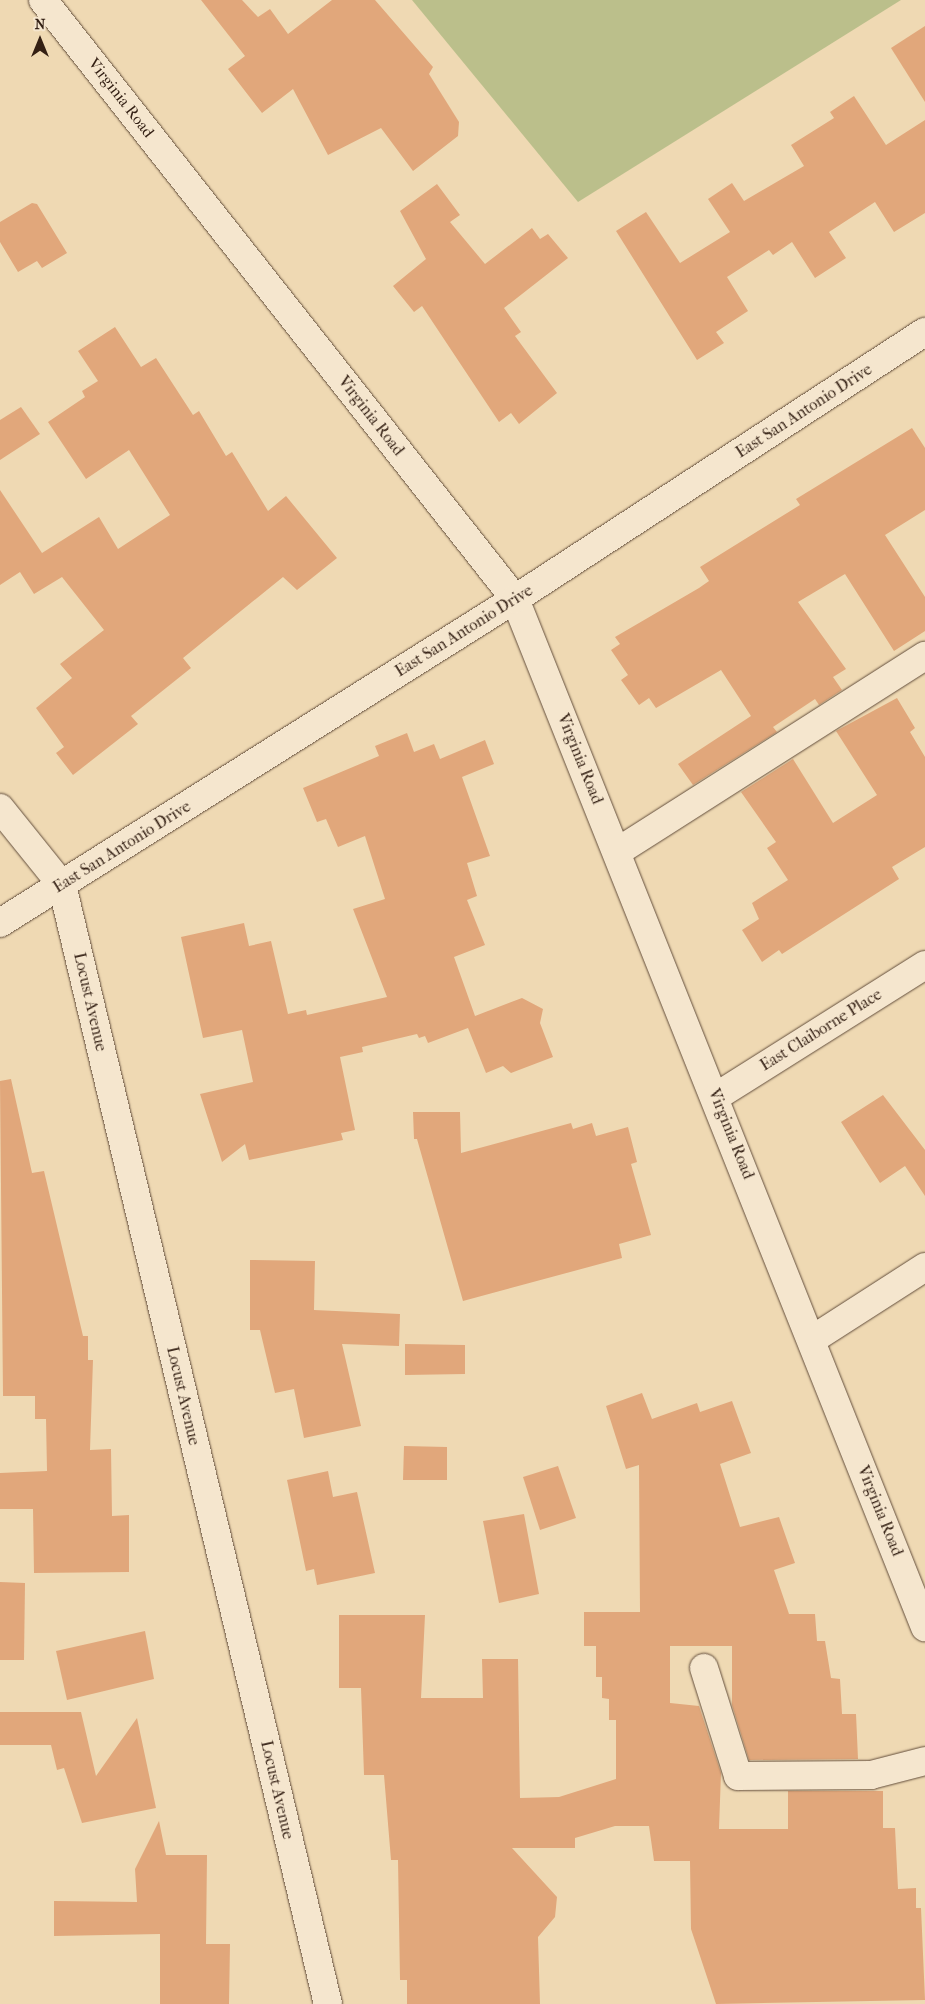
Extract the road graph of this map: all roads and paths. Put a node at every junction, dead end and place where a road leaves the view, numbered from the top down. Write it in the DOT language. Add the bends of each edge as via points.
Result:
graph roads {
  1 [pos="44,0"];
  2 [pos="925,332"];
  3 [pos="515,599"];
  4 [pos="925,656"];
  5 [pos="0,808"];
  6 [pos="617,852"];
  7 [pos="62,885"];
  8 [pos="0,923"];
  9 [pos="925,964"];
  10 [pos="716,1096"];
  11 [pos="925,1267"];
  12 [pos="813,1339"];
  13 [pos="917,1576"];
  14 [pos="925,1627"];
  15 [pos="704,1668"];
  16 [pos="925,1761"];
  17 [pos="328,2004"];
  1 -- 3 [label="street, Virginia Road"];
  2 -- 3 [label="street, East San Antonio Drive"];
  3 -- 6 [label="street, Virginia Road"];
  3 -- 7 [label="street, East San Antonio Drive"];
  4 -- 6 [label="street"];
  5 -- 7 [label="street, Locust Avenue"];
  6 -- 10 [label="street, Virginia Road"];
  7 -- 8 [label="street, East San Antonio Drive"];
  7 -- 17 [label="street, Locust Avenue"];
  9 -- 10 [label="street, East Claiborne Place"];
  10 -- 12 [label="street, Virginia Road"];
  11 -- 12 [label="street"];
  12 -- 13 [label="street, Virginia Road"];
  13 -- 14 [label="street, Virginia Road"];
  15 -- 16 [label="street" via="738,1776 871,1775"];
}
